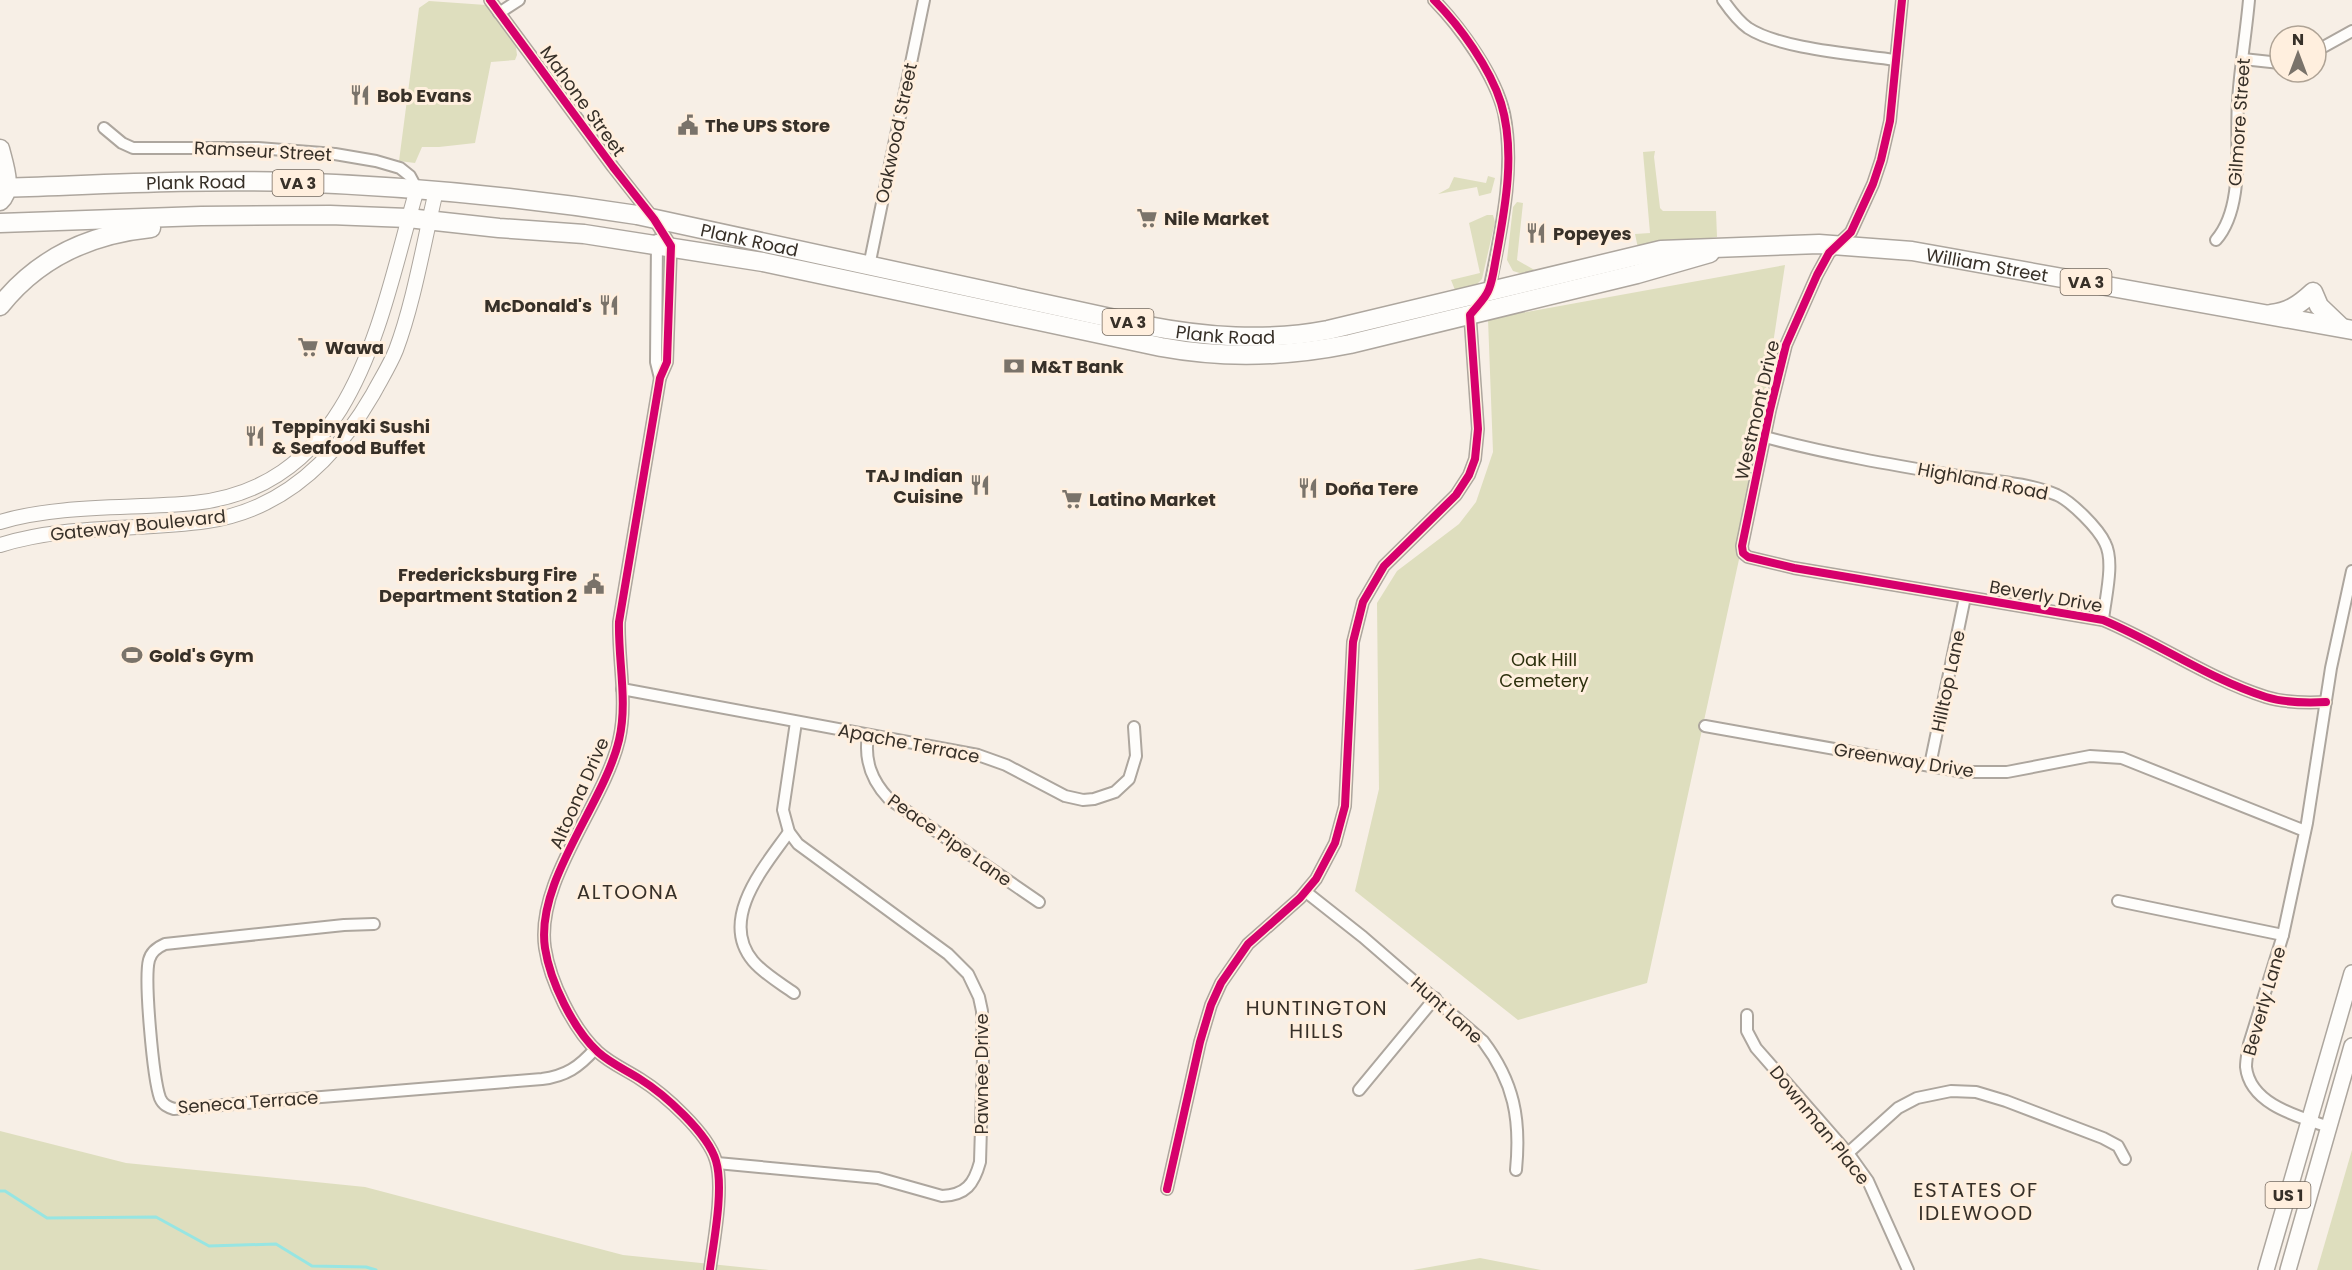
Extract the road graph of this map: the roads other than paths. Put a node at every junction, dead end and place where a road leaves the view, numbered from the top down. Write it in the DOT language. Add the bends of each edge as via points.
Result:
graph roads {
  1 [pos="490,0"];
  2 [pos="519,0"];
  3 [pos="924,0"];
  4 [pos="1436,0"];
  5 [pos="1723,0"];
  6 [pos="1902,0"];
  7 [pos="2250,0"];
  8 [pos="499,13"];
  9 [pos="2352,31"];
  10 [pos="2328,44"];
  11 [pos="2243,59"];
  12 [pos="1895,60"];
  13 [pos="2268,62"];
  14 [pos="104,128"];
  15 [pos="0,149"];
  16 [pos="417,189"];
  17 [pos="436,191"];
  18 [pos="2,192"];
  19 [pos="201,216"];
  20 [pos="408,218"];
  21 [pos="654,219"];
  22 [pos="429,220"];
  23 [pos="0,223"];
  24 [pos="2216,240"];
  25 [pos="665,245"];
  26 [pos="1840,245"];
  27 [pos="1726,248"];
  28 [pos="868,266"];
  29 [pos="937,281"];
  30 [pos="1489,291"];
  31 [pos="908,293"];
  32 [pos="1000,294"];
  33 [pos="962,305"];
  34 [pos="0,306"];
  35 [pos="2260,314"];
  36 [pos="1470,315"];
  37 [pos="2349,330"];
  38 [pos="1765,437"];
  39 [pos="0,522"];
  40 [pos="0,545"];
  41 [pos="1748,557"];
  42 [pos="2352,571"];
  43 [pos="1965,597"];
  44 [pos="2103,620"];
  45 [pos="622,689"];
  46 [pos="2326,702"];
  47 [pos="796,722"];
  48 [pos="1705,726"];
  49 [pos="1134,727"];
  50 [pos="868,735"];
  51 [pos="1930,765"];
  52 [pos="2305,831"];
  53 [pos="789,832"];
  54 [pos="1306,892"];
  55 [pos="2118,901"];
  56 [pos="1039,902"];
  57 [pos="374,924"];
  58 [pos="2283,935"];
  59 [pos="2352,973"];
  60 [pos="794,993"];
  61 [pos="1435,998"];
  62 [pos="1747,1015"];
  63 [pos="2352,1046"];
  64 [pos="595,1049"];
  65 [pos="1359,1090"];
  66 [pos="2309,1120"];
  67 [pos="2329,1127"];
  68 [pos="1848,1153"];
  69 [pos="2125,1159"];
  70 [pos="717,1163"];
  71 [pos="1516,1170"];
  72 [pos="1167,1190"];
  73 [pos="710,1269"];
  74 [pos="1908,1270"];
  75 [pos="2266,1270"];
  76 [pos="2288,1270"];
  1 -- 8 [label="street, Mahone Street"];
  2 -- 8 [label="street"];
  3 -- 28 [label="street, Oakwood Street"];
  4 -- 30 [label="street" via="1472,49 1503,112 1508,153 1503,221"];
  5 -- 12 [label="street" via="1742,23 1765,37"];
  6 -- 12 [label="street, Westmont Drive"];
  7 -- 11 [label="street, Gilmore Street"];
  8 -- 21 [label="street, Mahone Street"];
  9 -- 10 [label="street"];
  11 -- 13 [label="street"];
  11 -- 24 [label="street, Gilmore Street" via="2232,207"];
  12 -- 26 [label="street, Westmont Drive" via="1890,120 1881,160 1851,232"];
  14 -- 16 [label="street, Ramseur Street" via="133,148 278,149 376,161 400,168"];
  15 -- 18 [label="highway"];
  16 -- 17 [label="highway, Plank Road / VA 3"];
  16 -- 18 [label="highway, Plank Road / VA 3" via="264,182"];
  16 -- 20 [label="street, Gateway Boulevard"];
  17 -- 21 [label="highway, Plank Road / VA 3" via="560,203"];
  17 -- 22 [label="street, Gateway Boulevard"];
  19 -- 20 [label="highway, Plank Road / VA 3"];
  19 -- 23 [label="highway, Plank Road / VA 3"];
  19 -- 34 [label="highway" via="126,231 78,246 38,267"];
  20 -- 22 [label="highway, Plank Road / VA 3"];
  20 -- 39 [label="street, Gateway Boulevard" via="375,337 354,387 321,436 287,468 249,489 206,502 38,513"];
  21 -- 25 [label="street"];
  21 -- 28 [label="highway, Plank Road / VA 3"];
  22 -- 25 [label="highway, Plank Road / VA 3"];
  22 -- 40 [label="street, Gateway Boulevard" via="404,323 389,365 351,430 304,479 261,504 226,517 193,523 66,531"];
  25 -- 31 [label="highway, Plank Road / VA 3"];
  25 -- 45 [label="street, Altoona Drive" via="667,362 660,378 620,614"];
  26 -- 27 [label="highway, William Street / VA 3"];
  26 -- 35 [label="highway, William Street / VA 3" via="1912,251"];
  26 -- 38 [label="street, Westmont Drive" via="1829,252 1793,324"];
  27 -- 30 [label="highway, William Street / VA 3" via="1661,250"];
  27 -- 36 [label="highway, William Street / VA 3"];
  28 -- 29 [label="highway, Plank Road / VA 3"];
  29 -- 31 [label="highway" via="930,288"];
  29 -- 32 [label="highway, Plank Road / VA 3"];
  30 -- 32 [label="highway, Plank Road / VA 3" via="1319,332 1241,338 1178,332"];
  30 -- 36 [label="street"];
  31 -- 33 [label="highway, Plank Road / VA 3"];
  32 -- 33 [label="highway" via="968,296"];
  33 -- 36 [label="highway, Plank Road / VA 3" via="1161,347 1233,357 1321,350"];
  35 -- 37 [label="highway, William Street / VA 3"];
  35 -- 37 [label="highway" via="2290,310 2313,292 2319,306"];
  36 -- 54 [label="street" via="1478,429 1475,459 1456,495 1384,566 1363,602 1353,642 1345,806 1324,864"];
  38 -- 41 [label="street, Westmont Drive" via="1742,546"];
  38 -- 44 [label="street, Highland Road" via="1839,456 2009,483 2066,500 2104,540 2108,550"];
  41 -- 43 [label="street, Beverly Drive"];
  42 -- 46 [label="street"];
  43 -- 44 [label="street, Beverly Drive"];
  43 -- 51 [label="street, Hilltop Lane"];
  44 -- 46 [label="street, Beverly Drive" via="2266,697"];
  45 -- 47 [label="street, Apache Terrace"];
  45 -- 64 [label="street, Altoona Drive" via="619,742 551,892 544,931 548,960 559,992"];
  46 -- 52 [label="street, Beverly Lane"];
  47 -- 50 [label="street, Apache Terrace"];
  47 -- 53 [label="street" via="784,801"];
  48 -- 51 [label="street, Greenway Drive"];
  49 -- 50 [label="street, Apache Terrace" via="1136,756 1129,779 1115,792 1083,800 1065,796 986,758"];
  50 -- 56 [label="street, Peace Pipe Lane" via="867,756 880,790"];
  51 -- 52 [label="street, Greenway Drive" via="1985,773 2090,756 2122,758"];
  52 -- 58 [label="street, Beverly Lane"];
  53 -- 60 [label="street" via="750,890 741,928 752,959"];
  53 -- 70 [label="street, Pawnee Drive" via="798,844 948,954 968,974 982,1011 980,1162 975,1178 950,1196 878,1178"];
  54 -- 61 [label="street, Hunt Lane"];
  54 -- 72 [label="street" via="1248,944 1221,983 1200,1042"];
  55 -- 58 [label="street, Beverly Lane"];
  57 -- 64 [label="street, Seneca Terrace" via="158,947 149,960 148,985 154,1066 164,1104 174,1109 542,1079 568,1073"];
  58 -- 66 [label="street, Beverly Lane" via="2249,1044 2246,1068 2262,1096 2286,1112"];
  59 -- 66 [label="main road, US 1"];
  61 -- 65 [label="street"];
  61 -- 71 [label="street, Hunt Lane" via="1483,1041 1505,1074 1517,1114"];
  62 -- 68 [label="street, Downman Place" via="1747,1031 1756,1048"];
  63 -- 67 [label="main road, US 1"];
  64 -- 70 [label="street, Altoona Drive" via="658,1092 707,1141"];
  66 -- 67 [label="street, Beverly Lane"];
  66 -- 75 [label="main road, US 1"];
  67 -- 76 [label="main road, US 1"];
  68 -- 69 [label="street" via="1898,1108 1917,1098 1951,1091 1976,1092 2006,1101 2103,1138 2118,1146"];
  68 -- 74 [label="street, Downman Place" via="1878,1199"];
  70 -- 73 [label="street, Altoona Drive" via="717,1212"];
}
